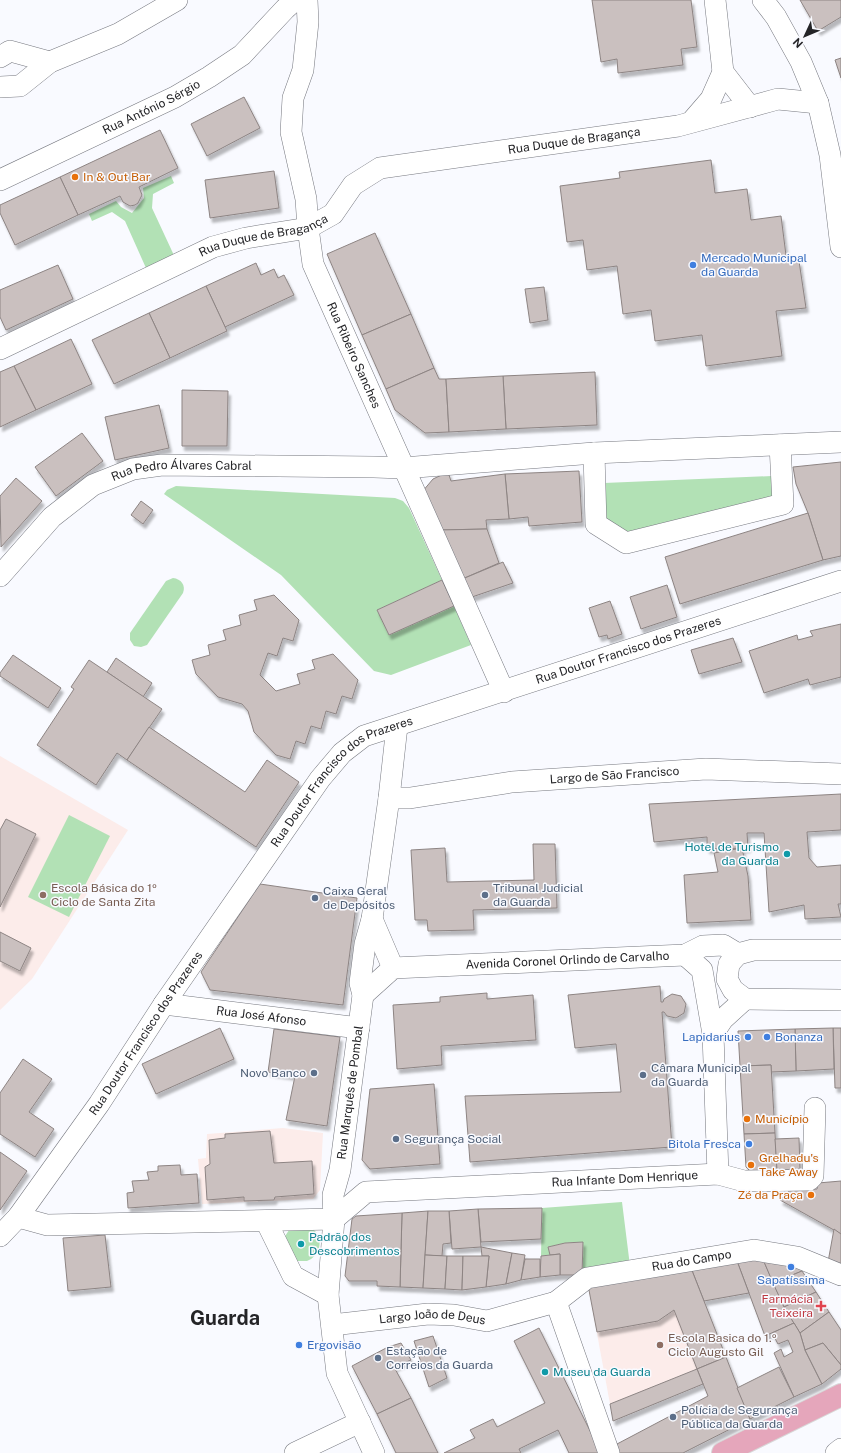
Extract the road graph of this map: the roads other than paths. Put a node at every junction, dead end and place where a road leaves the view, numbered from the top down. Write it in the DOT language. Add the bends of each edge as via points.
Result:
graph roads {
  1 [pos="177,0"];
  2 [pos="307,0"];
  3 [pos="715,0"];
  4 [pos="763,0"];
  5 [pos="289,3"];
  6 [pos="0,57"];
  7 [pos="50,62"];
  8 [pos="723,72"];
  9 [pos="0,86"];
  10 [pos="818,103"];
  11 [pos="750,107"];
  12 [pos="692,122"];
  13 [pos="0,180"];
  14 [pos="308,228"];
  15 [pos="841,247"];
  16 [pos="0,349"];
  17 [pos="841,442"];
  18 [pos="780,445"];
  19 [pos="594,453"];
  20 [pos="403,468"];
  21 [pos="0,576"];
  22 [pos="841,582"];
  23 [pos="504,692"];
  24 [pos="397,726"];
  25 [pos="841,774"];
  26 [pos="389,798"];
  27 [pos="372,919"];
  28 [pos="841,950"];
  29 [pos="738,954"];
  30 [pos="685,955"];
  31 [pos="393,968"];
  32 [pos="363,995"];
  33 [pos="745,999"];
  34 [pos="841,1000"];
  35 [pos="164,1004"];
  36 [pos="359,1028"];
  37 [pos="713,1034"];
  38 [pos="815,1108"];
  39 [pos="340,1170"];
  40 [pos="718,1174"];
  41 [pos="366,1192"];
  42 [pos="18,1217"];
  43 [pos="334,1220"];
  44 [pos="266,1221"];
  45 [pos="0,1236"];
  46 [pos="841,1275"];
  47 [pos="587,1278"];
  48 [pos="328,1295"];
  49 [pos="556,1302"];
  50 [pos="332,1325"];
  51 [pos="838,1401"];
  52 [pos="360,1422"];
  53 [pos="841,1449"];
  54 [pos="608,1450"];
  55 [pos="295,1453"];
  56 [pos="374,1453"];
  57 [pos="724,1453"];
  58 [pos="836,1453"];
  1 -- 7 [label="street" via="118,34"];
  2 -- 14 [label="street, Rua Ribeiro Sanches" via="308,22 304,62 293,98 291,132 306,199"];
  3 -- 8 [label="street"];
  4 -- 10 [label="street" via="776,17 801,62"];
  5 -- 13 [label="street, Rua António Sérgio" via="242,55 209,78 175,97"];
  6 -- 7 [label="street" via="10,50"];
  7 -- 9 [label="street" via="20,86"];
  8 -- 11 [label="street"];
  8 -- 12 [label="street" via="711,99"];
  10 -- 11 [label="street, Rua Duque de Bragança" via="778,99"];
  10 -- 15 [label="street" via="830,155"];
  11 -- 12 [label="street, Rua Duque de Bragança"];
  12 -- 14 [label="street, Rua Duque de Bragança" via="380,168 353,185 333,214"];
  14 -- 16 [label="street, Rua Duque de Bragança" via="246,238 213,247"];
  14 -- 20 [label="street, Rua Ribeiro Sanches" via="313,264"];
  17 -- 18 [label="street, Rua Pedro Álvares Cabral"];
  18 -- 19 [label="street, Rua Pedro Álvares Cabral"];
  18 -- 19 [label="street" via="783,504 626,543 596,524"];
  19 -- 20 [label="street, Rua Pedro Álvares Cabral"];
  20 -- 21 [label="street, Rua Pedro Álvares Cabral" via="162,465 133,468 93,485 52,517"];
  20 -- 23 [label="street, Rua Ribeiro Sanches"];
  22 -- 23 [label="street, Rua Doutor Francisco dos Prazeres"];
  23 -- 24 [label="street, Rua Doutor Francisco dos Prazeres"];
  24 -- 26 [label="street, Rua Marquês de Pombal"];
  24 -- 35 [label="street, Rua Doutor Francisco dos Prazeres" via="364,736 342,753 320,779"];
  25 -- 26 [label="street, Largo de São Francisco" via="706,769 512,782 410,798"];
  26 -- 27 [label="street, Rua Marquês de Pombal"];
  27 -- 31 [label="street"];
  27 -- 32 [label="street, Rua Marquês de Pombal" via="365,944 360,983"];
  28 -- 29 [label="street" via="753,950"];
  29 -- 30 [label="street, Avenida Coronel Orlindo de Carvalho" via="723,945 703,946"];
  29 -- 33 [label="street" via="729,964 727,979 733,990"];
  30 -- 31 [label="street, Avenida Coronel Orlindo de Carvalho"];
  30 -- 37 [label="street" via="702,970"];
  31 -- 32 [label="street"];
  32 -- 36 [label="street, Rua Marquês de Pombal"];
  33 -- 34 [label="street"];
  33 -- 37 [label="street" via="723,1019"];
  35 -- 36 [label="street, Rua José Afonso"];
  35 -- 42 [label="street, Rua Doutor Francisco dos Prazeres" via="99,1104"];
  36 -- 39 [label="street, Rua Marquês de Pombal"];
  37 -- 40 [label="street"];
  38 -- 40 [label="street, Rua Infante Dom Henrique" via="813,1176 809,1180 744,1181"];
  39 -- 41 [label="street"];
  39 -- 43 [label="street, Rua Marquês de Pombal" via="333,1195"];
  40 -- 41 [label="street, Rua Infante Dom Henrique"];
  41 -- 43 [label="street"];
  42 -- 44 [label="street" via="47,1225"];
  42 -- 45 [label="street, Rua Doutor Francisco dos Prazeres"];
  43 -- 44 [label="street"];
  43 -- 48 [label="street, Rua Marquês de Pombal"];
  44 -- 48 [label="street" via="292,1276"];
  46 -- 47 [label="street, Rua do Campo" via="797,1257 754,1250"];
  47 -- 49 [label="street, Largo João de Deus"];
  48 -- 50 [label="street, Rua Marquês de Pombal"];
  49 -- 50 [label="street, Largo João de Deus" via="487,1321 454,1315 428,1314"];
  49 -- 54 [label="street"];
  50 -- 52 [label="street, Rua Marquês de Pombal" via="337,1373"];
  51 -- 57 [label="main road"];
  52 -- 55 [label="street"];
  52 -- 56 [label="street, Rua Marquês de Pombal"];
  53 -- 58 [label="street"];
}
